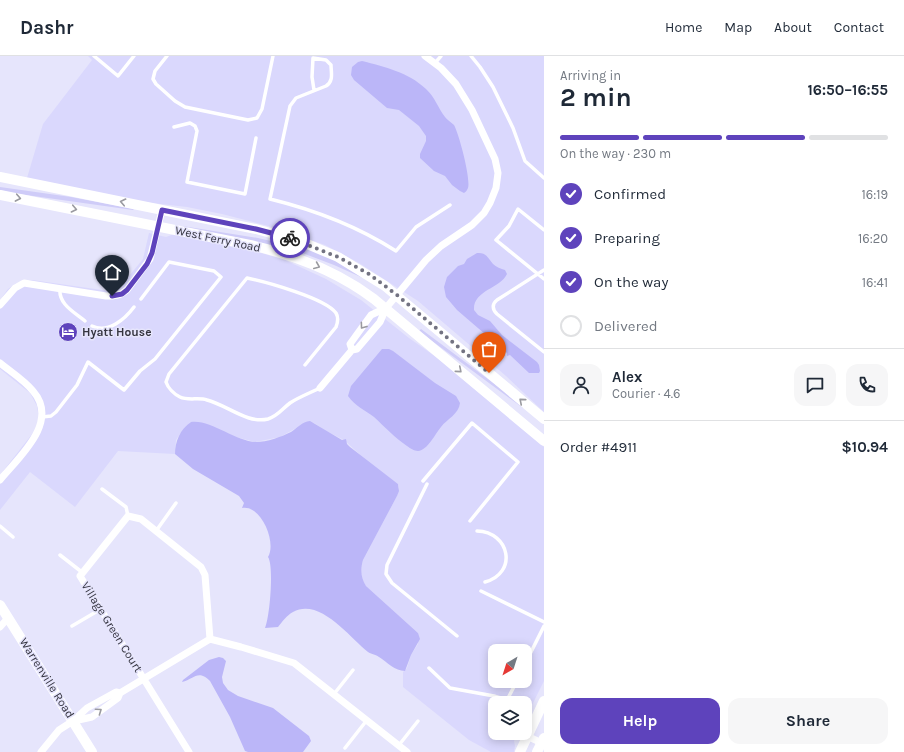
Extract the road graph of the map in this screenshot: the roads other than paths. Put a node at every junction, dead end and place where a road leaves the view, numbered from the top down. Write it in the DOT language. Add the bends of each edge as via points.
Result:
graph roads {
  1 [pos="94,56"];
  2 [pos="134,56"];
  3 [pos="167,56"];
  4 [pos="273,56"];
  5 [pos="425,56"];
  6 [pos="441,56"];
  7 [pos="471,56"];
  8 [pos="435,63"];
  9 [pos="314,90"];
  10 [pos="174,127"];
  11 [pos="256,138"];
  12 [pos="0,177"];
  13 [pos="544,178"];
  14 [pos="0,194"];
  15 [pos="450,205"];
  16 [pos="162,210"];
  17 [pos="158,227"];
  18 [pos="544,230"];
  19 [pos="544,270"];
  20 [pos="538,274"];
  21 [pos="544,279"];
  22 [pos="60,288"];
  23 [pos="397,295"];
  24 [pos="141,298"];
  25 [pos="0,305"];
  26 [pos="134,307"];
  27 [pos="386,308"];
  28 [pos="85,321"];
  29 [pos="92,326"];
  30 [pos="352,350"];
  31 [pos="544,352"];
  32 [pos="0,363"];
  33 [pos="305,365"];
  34 [pos="320,388"];
  35 [pos="42,417"];
  36 [pos="544,419"];
  37 [pos="544,441"];
  38 [pos="0,480"];
  39 [pos="423,481"];
  40 [pos="427,484"];
  41 [pos="102,489"];
  42 [pos="176,503"];
  43 [pos="128,516"];
  44 [pos="470,521"];
  45 [pos="0,526"];
  46 [pos="156,531"];
  47 [pos="477,531"];
  48 [pos="13,537"];
  49 [pos="60,555"];
  50 [pos="83,573"];
  51 [pos="485,582"];
  52 [pos="481,591"];
  53 [pos="0,605"];
  54 [pos="101,609"];
  55 [pos="8,618"];
  56 [pos="544,622"];
  57 [pos="72,626"];
  58 [pos="544,626"];
  59 [pos="0,627"];
  60 [pos="457,636"];
  61 [pos="210,639"];
  62 [pos="532,650"];
  63 [pos="428,668"];
  64 [pos="353,670"];
  65 [pos="144,679"];
  66 [pos="513,688"];
  67 [pos="334,694"];
  68 [pos="544,701"];
  69 [pos="367,720"];
  70 [pos="73,721"];
  71 [pos="418,721"];
  72 [pos="532,726"];
  73 [pos="532,739"];
  74 [pos="525,740"];
  75 [pos="399,745"];
  76 [pos="542,745"];
  77 [pos="345,748"];
  78 [pos="187,751"];
  79 [pos="41,752"];
  80 [pos="92,752"];
  81 [pos="408,752"];
  82 [pos="520,752"];
  1 -- 2 [label="lane" via="118,76"];
  3 -- 4 [label="lane" via="154,73 153,79 175,101 190,108 248,120 256,118 262,109"];
  5 -- 8 [label="street"];
  6 -- 8 [label="lane"];
  7 -- 13 [label="lane" via="493,87 513,128 525,161"];
  8 -- 23 [label="street" via="463,94 488,142 497,167 496,188 481,216 436,250"];
  9 -- 9 [label="lane" via="329,85 331,65 326,60 313,58"];
  9 -- 15 [label="lane" via="296,98 290,106 270,199 335,219 396,251 416,227"];
  10 -- 11 [label="lane" via="190,123 197,131 187,182 245,194"];
  16 -- 12 [label="main road, West Ferry Road, one-way"];
  14 -- 17 [label="main road, West Ferry Road, one-way"];
  16 -- 17 [label="street"];
  16 -- 23 [label="main road, West Ferry Road" via="256,229 300,241 344,260 369,274"];
  17 -- 22 [label="street" via="147,264 122,294 106,296"];
  17 -- 27 [label="main road, West Ferry Road, one-way" via="250,245 316,265 346,280"];
  18 -- 20 [label="lane" via="518,209 509,226 496,240"];
  19 -- 20 [label="lane"];
  20 -- 21 [label="lane"];
  20 -- 31 [label="lane" via="497,300 493,309"];
  22 -- 25 [label="street" via="24,283 15,288"];
  22 -- 28 [label="lane" via="62,302"];
  23 -- 27 [label="street"];
  36 -- 23 [label="main road, West Ferry Road, one-way"];
  24 -- 35 [label="lane" via="169,262 214,271 221,277 155,359 140,371 124,390 88,362 77,385 56,412 52,416"];
  26 -- 29 [label="lane" via="116,324 103,328"];
  27 -- 30 [label="street" via="380,322 357,349"];
  27 -- 30 [label="street, one-way" via="371,315 350,344"];
  27 -- 37 [label="main road, West Ferry Road, one-way"];
  30 -- 34 [label="street"];
  32 -- 35 [label="street" via="34,391 41,404"];
  33 -- 34 [label="lane" via="336,328 336,313 302,294 247,278 169,374 166,382 168,387 182,398 207,400 259,420 275,416 292,402"];
  35 -- 38 [label="street" via="35,436"];
  39 -- 44 [label="lane" via="472,423 518,462"];
  40 -- 60 [label="lane" via="387,565 386,574 392,583"];
  41 -- 43 [label="lane" via="126,507"];
  42 -- 46 [label="lane"];
  43 -- 46 [label="street" via="141,519"];
  43 -- 50 [label="street, Village Green Court"];
  45 -- 48 [label="lane"];
  46 -- 61 [label="street" via="204,571"];
  47 -- 51 [label="lane" via="494,536 502,542 506,551 503,569 497,577"];
  49 -- 50 [label="lane"];
  50 -- 54 [label="street, Village Green Court" via="80,576"];
  52 -- 56 [label="lane"];
  53 -- 55 [label="main road, Warrenville Road"];
  54 -- 57 [label="lane"];
  54 -- 65 [label="street, Village Green Court"];
  55 -- 59 [label="street"];
  55 -- 70 [label="main road, Warrenville Road"];
  58 -- 62 [label="lane"];
  61 -- 65 [label="street"];
  61 -- 67 [label="street" via="291,662"];
  63 -- 66 [label="lane" via="450,688 461,691 507,700"];
  64 -- 67 [label="lane"];
  65 -- 70 [label="street" via="120,693 118,698 92,717"];
  65 -- 78 [label="street, Village Green Court"];
  67 -- 69 [label="street"];
  68 -- 72 [label="main road"];
  69 -- 75 [label="street"];
  69 -- 77 [label="lane"];
  70 -- 79 [label="street" via="59,730"];
  70 -- 80 [label="main road, Warrenville Road"];
  71 -- 75 [label="lane"];
  73 -- 76 [label="street"];
  74 -- 82 [label="main road"];
  75 -- 81 [label="street"];
}
